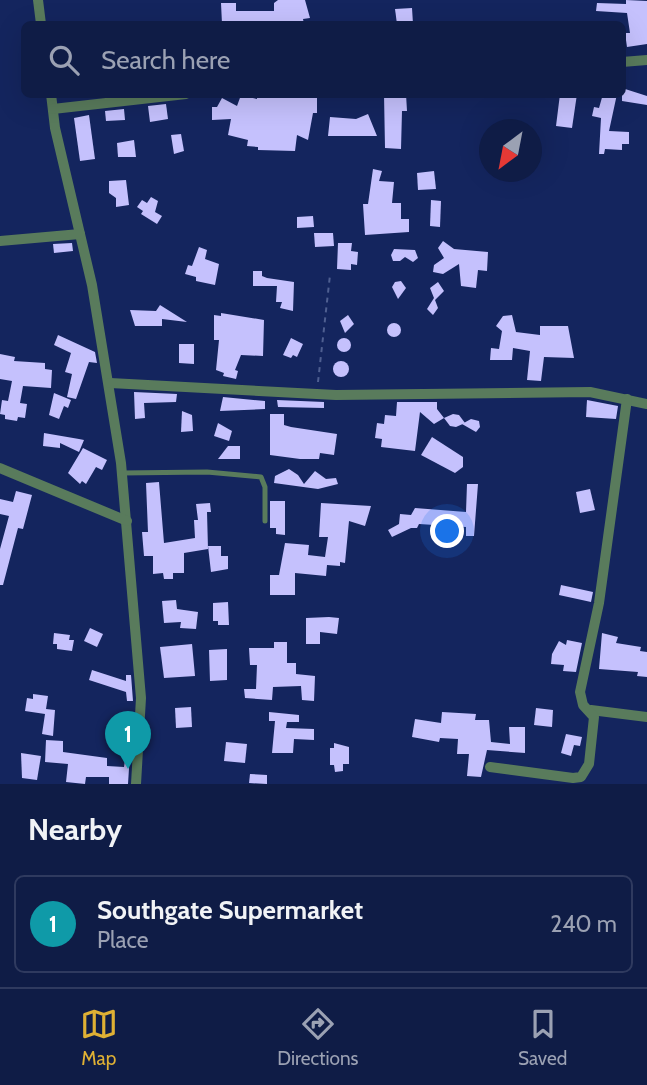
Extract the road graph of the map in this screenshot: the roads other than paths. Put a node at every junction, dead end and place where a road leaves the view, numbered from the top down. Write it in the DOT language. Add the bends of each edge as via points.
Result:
graph roads {
  1 [pos="38,0"];
  2 [pos="41,21"];
  3 [pos="647,61"];
  4 [pos="626,62"];
  5 [pos="52,98"];
  6 [pos="151,98"];
  7 [pos="53,109"];
  8 [pos="80,234"];
  9 [pos="0,241"];
  10 [pos="110,383"];
  11 [pos="627,399"];
  12 [pos="647,404"];
  13 [pos="0,468"];
  14 [pos="122,472"];
  15 [pos="127,521"];
  16 [pos="265,521"];
  17 [pos="591,710"];
  18 [pos="647,717"];
  19 [pos="490,766"];
  20 [pos="136,784"];
  1 -- 2 [label="street"];
  3 -- 4 [label="street"];
  5 -- 7 [label="street"];
  6 -- 7 [label="street"];
  7 -- 8 [label="street"];
  8 -- 9 [label="street"];
  8 -- 10 [label="street"];
  10 -- 11 [label="street" via="400,396 590,392"];
  10 -- 14 [label="street"];
  11 -- 12 [label="street"];
  11 -- 17 [label="street" via="599,604 580,692 583,705"];
  13 -- 15 [label="street"];
  14 -- 15 [label="street"];
  14 -- 16 [label="lane" via="261,477"];
  15 -- 20 [label="street" via="141,698"];
  17 -- 18 [label="street"];
  17 -- 19 [label="street" via="589,764 581,777"];
}
